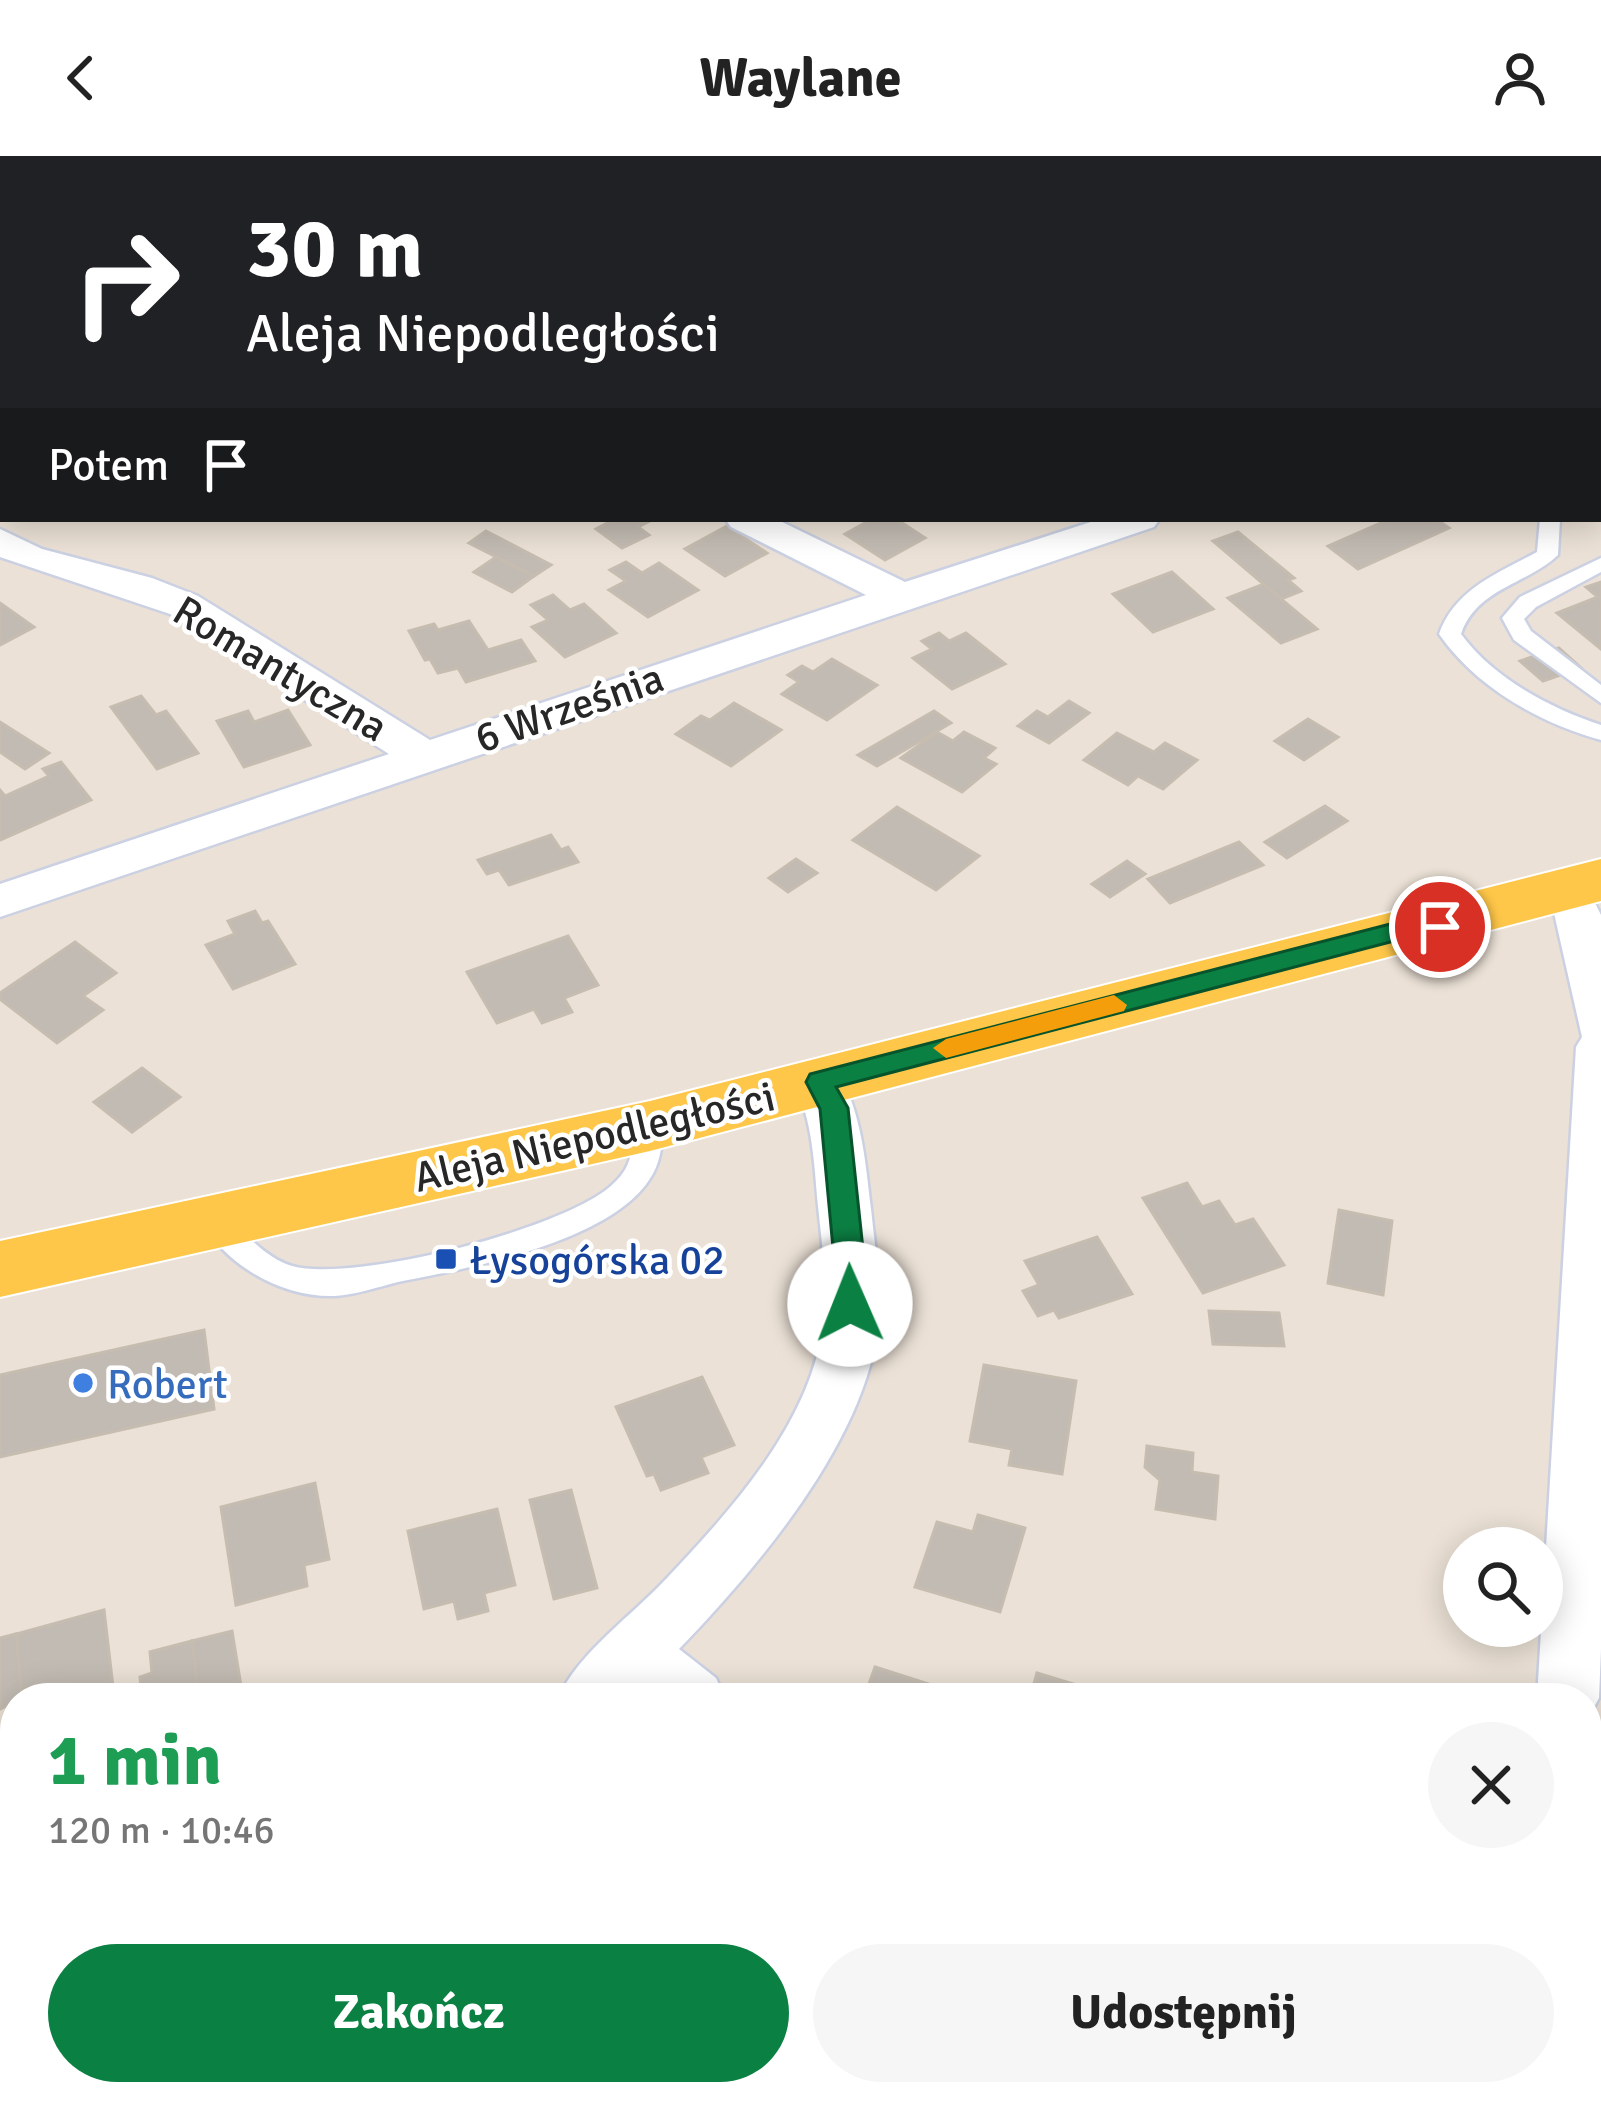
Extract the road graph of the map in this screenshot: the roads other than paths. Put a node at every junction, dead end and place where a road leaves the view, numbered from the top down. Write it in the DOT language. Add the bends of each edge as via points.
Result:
graph roads {
  1 [pos="751,522"];
  2 [pos="1131,522"];
  3 [pos="1550,522"];
  4 [pos="0,541"];
  5 [pos="1601,564"];
  6 [pos="903,597"];
  7 [pos="1601,696"];
  8 [pos="1601,733"];
  9 [pos="424,756"];
  10 [pos="0,901"];
  11 [pos="1593,901"];
  12 [pos="1601,1028"];
  13 [pos="1601,1047"];
  14 [pos="819,1082"];
  15 [pos="0,1269"];
  16 [pos="637,1653"];
  17 [pos="605,1683"];
  18 [pos="675,1683"];
  19 [pos="1569,1683"];
  1 -- 6 [label="street"];
  2 -- 6 [label="street, 6 Września"];
  3 -- 8 [label="lane" via="1546,555 1471,599 1453,616 1450,634 1461,654 1509,688"];
  4 -- 9 [label="street, Romantyczna" via="184,605"];
  5 -- 7 [label="lane" via="1513,618 1522,635"];
  6 -- 9 [label="street, 6 Września"];
  9 -- 10 [label="street, 6 Września"];
  11 -- 12 [label="street"];
  11 -- 14 [label="main road, Aleja Niepodległości" via="1394,932"];
  13 -- 19 [label="street"];
  14 -- 15 [label="main road, Aleja Niepodległości"];
  14 -- 16 [label="street" via="834,1108 851,1268 848,1340 825,1411 787,1480"];
  16 -- 17 [label="street"];
  16 -- 18 [label="street"];
}
